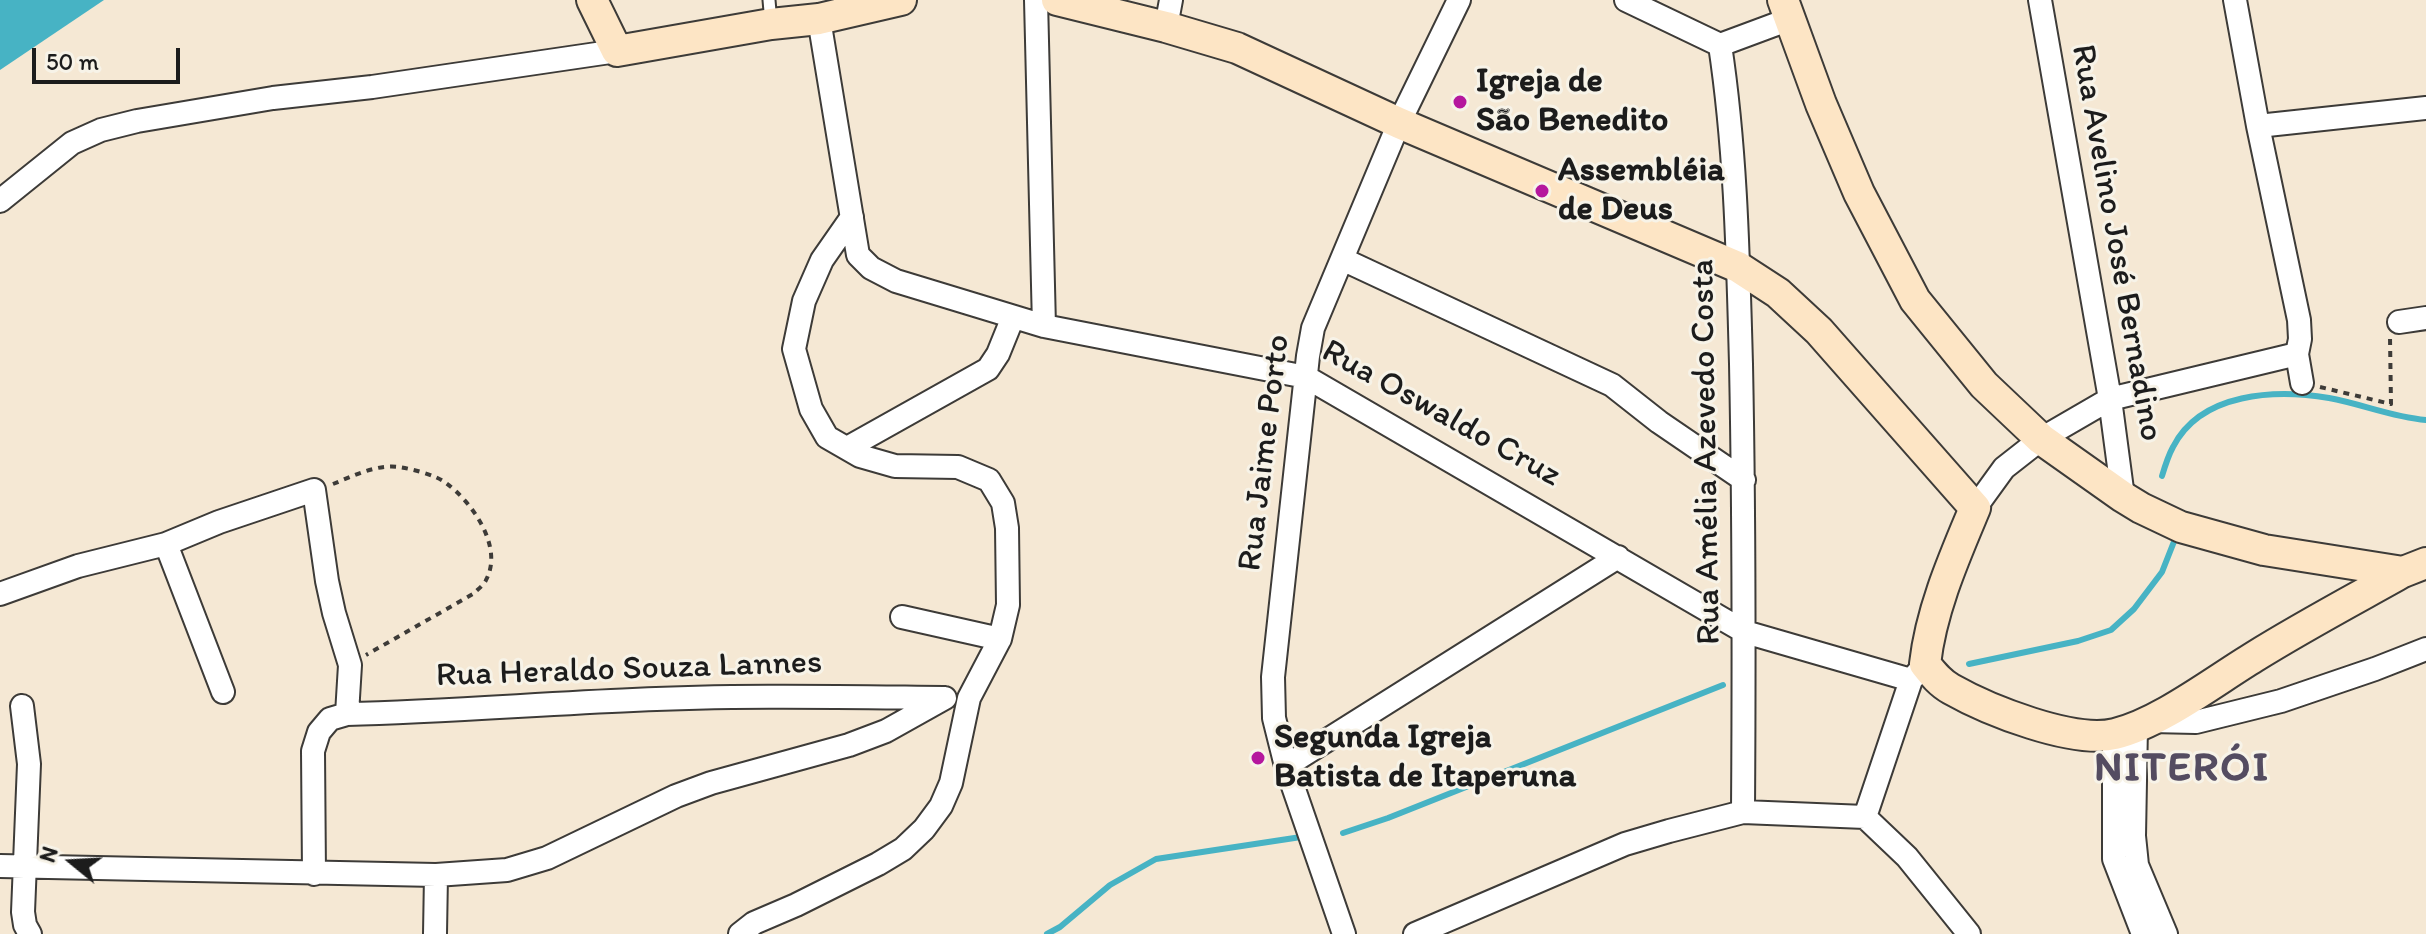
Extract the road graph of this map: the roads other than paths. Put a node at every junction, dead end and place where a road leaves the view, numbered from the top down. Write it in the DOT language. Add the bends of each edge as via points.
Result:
graph roads {
  1 [pos="592,0"];
  2 [pos="901,0"];
  3 [pos="1036,0"];
  4 [pos="1057,0"];
  5 [pos="1459,0"];
  6 [pos="1626,0"];
  7 [pos="2040,0"];
  8 [pos="2235,0"];
  9 [pos="1786,10"];
  10 [pos="770,12"];
  11 [pos="1169,14"];
  12 [pos="819,19"];
  13 [pos="1720,45"];
  14 [pos="617,51"];
  15 [pos="2426,108"];
  16 [pos="1399,123"];
  17 [pos="2258,126"];
  18 [pos="0,201"];
  19 [pos="852,217"];
  20 [pos="1342,259"];
  21 [pos="1738,267"];
  22 [pos="1013,317"];
  23 [pos="2426,318"];
  24 [pos="2399,322"];
  25 [pos="1044,326"];
  26 [pos="2297,354"];
  27 [pos="1306,377"];
  28 [pos="2302,383"];
  29 [pos="2110,399"];
  30 [pos="2041,439"];
  31 [pos="847,448"];
  32 [pos="1744,480"];
  33 [pos="2123,497"];
  34 [pos="1975,508"];
  35 [pos="166,544"];
  36 [pos="1618,557"];
  37 [pos="2414,568"];
  38 [pos="0,594"];
  39 [pos="902,617"];
  40 [pos="1745,632"];
  41 [pos="1000,639"];
  42 [pos="2426,649"];
  43 [pos="1918,672"];
  44 [pos="223,692"];
  45 [pos="945,698"];
  46 [pos="969,698"];
  47 [pos="22,706"];
  48 [pos="347,714"];
  49 [pos="2133,727"];
  50 [pos="1286,766"];
  51 [pos="1743,812"];
  52 [pos="1865,817"];
  53 [pos="24,865"];
  54 [pos="0,866"];
  55 [pos="314,874"];
  56 [pos="436,875"];
  57 [pos="30,934"];
  58 [pos="435,934"];
  59 [pos="740,934"];
  60 [pos="1344,934"];
  61 [pos="1415,934"];
  62 [pos="1969,934"];
  63 [pos="2143,934"];
  64 [pos="2166,934"];
  1 -- 14 [label="main road"];
  2 -- 12 [label="main road"];
  3 -- 25 [label="street"];
  4 -- 11 [label="main road"];
  5 -- 16 [label="street, Rua Jaime Porto"];
  6 -- 13 [label="street"];
  7 -- 29 [label="street, Rua Avelino José Bernadino"];
  8 -- 17 [label="street"];
  9 -- 13 [label="street"];
  9 -- 30 [label="main road" via="1859,193 1915,300 1984,385"];
  10 -- 12 [label="main road"];
  10 -- 14 [label="main road"];
  11 -- 16 [label="main road"];
  12 -- 19 [label="street, Rua Oswaldo Cruz"];
  13 -- 21 [label="street, Rua Amélia Azevedo Costa"];
  14 -- 18 [label="street" via="137,121 72,143"];
  15 -- 17 [label="street"];
  16 -- 20 [label="street, Rua Jaime Porto"];
  16 -- 21 [label="main road"];
  17 -- 26 [label="street" via="2299,320"];
  19 -- 22 [label="street, Rua Oswaldo Cruz" via="858,255 871,268 920,290"];
  19 -- 31 [label="street" via="810,287 794,349 811,409 827,437"];
  20 -- 27 [label="street, Rua Jaime Porto" via="1313,328"];
  20 -- 32 [label="street" via="1612,385"];
  21 -- 32 [label="street, Rua Amélia Azevedo Costa"];
  21 -- 34 [label="main road" via="1778,293 1819,331"];
  22 -- 25 [label="street, Rua Oswaldo Cruz"];
  22 -- 31 [label="street" via="988,369"];
  23 -- 24 [label="street"];
  25 -- 27 [label="street, Rua Oswaldo Cruz"];
  26 -- 28 [label="street"];
  26 -- 29 [label="street"];
  27 -- 36 [label="street, Rua Oswaldo Cruz"];
  27 -- 50 [label="street, Rua Jaime Porto" via="1273,677 1274,718"];
  29 -- 30 [label="street"];
  29 -- 33 [label="street, Rua Avelino José Bernadino"];
  30 -- 33 [label="main road"];
  30 -- 34 [label="street" via="2004,468"];
  31 -- 41 [label="street" via="895,466 958,467 989,480 1003,503 1009,547 1008,605"];
  32 -- 40 [label="street, Rua Amélia Azevedo Costa"];
  33 -- 37 [label="main road" via="2181,527 2264,550"];
  34 -- 43 [label="main road"];
  35 -- 38 [label="street" via="78,566"];
  35 -- 44 [label="street"];
  35 -- 48 [label="street" via="314,490 327,581 350,665"];
  36 -- 40 [label="street, Rua Oswaldo Cruz"];
  36 -- 50 [label="street"];
  37 -- 49 [label="main road"];
  39 -- 41 [label="street"];
  40 -- 43 [label="street, Rua Oswaldo Cruz"];
  40 -- 51 [label="street, Rua Amélia Azevedo Costa"];
  41 -- 46 [label="street"];
  42 -- 49 [label="street, Rua Oswaldo Cruz" via="2281,701 2196,722"];
  43 -- 49 [label="main road, Rua Oswaldo Cruz" via="2049,729 2099,736"];
  43 -- 52 [label="street"];
  45 -- 46 [label="street, Rua Heraldo Souza Lannes"];
  45 -- 48 [label="street, Rua Heraldo Souza Lannes" via="678,698"];
  45 -- 56 [label="street" via="849,745 699,787 547,858 507,870"];
  46 -- 59 [label="street" via="951,783 924,829 878,864"];
  47 -- 53 [label="street" via="29,764"];
  48 -- 55 [label="street" via="330,719 313,751"];
  49 -- 63 [label="street" via="2114,859"];
  49 -- 64 [label="street" via="2137,865"];
  50 -- 60 [label="street, Rua Jaime Porto"];
  51 -- 52 [label="street"];
  51 -- 61 [label="street" via="1625,844"];
  52 -- 62 [label="street" via="1907,857"];
  53 -- 54 [label="street"];
  53 -- 55 [label="street"];
  53 -- 57 [label="street" via="23,912"];
  55 -- 56 [label="street"];
  56 -- 58 [label="street"];
}
